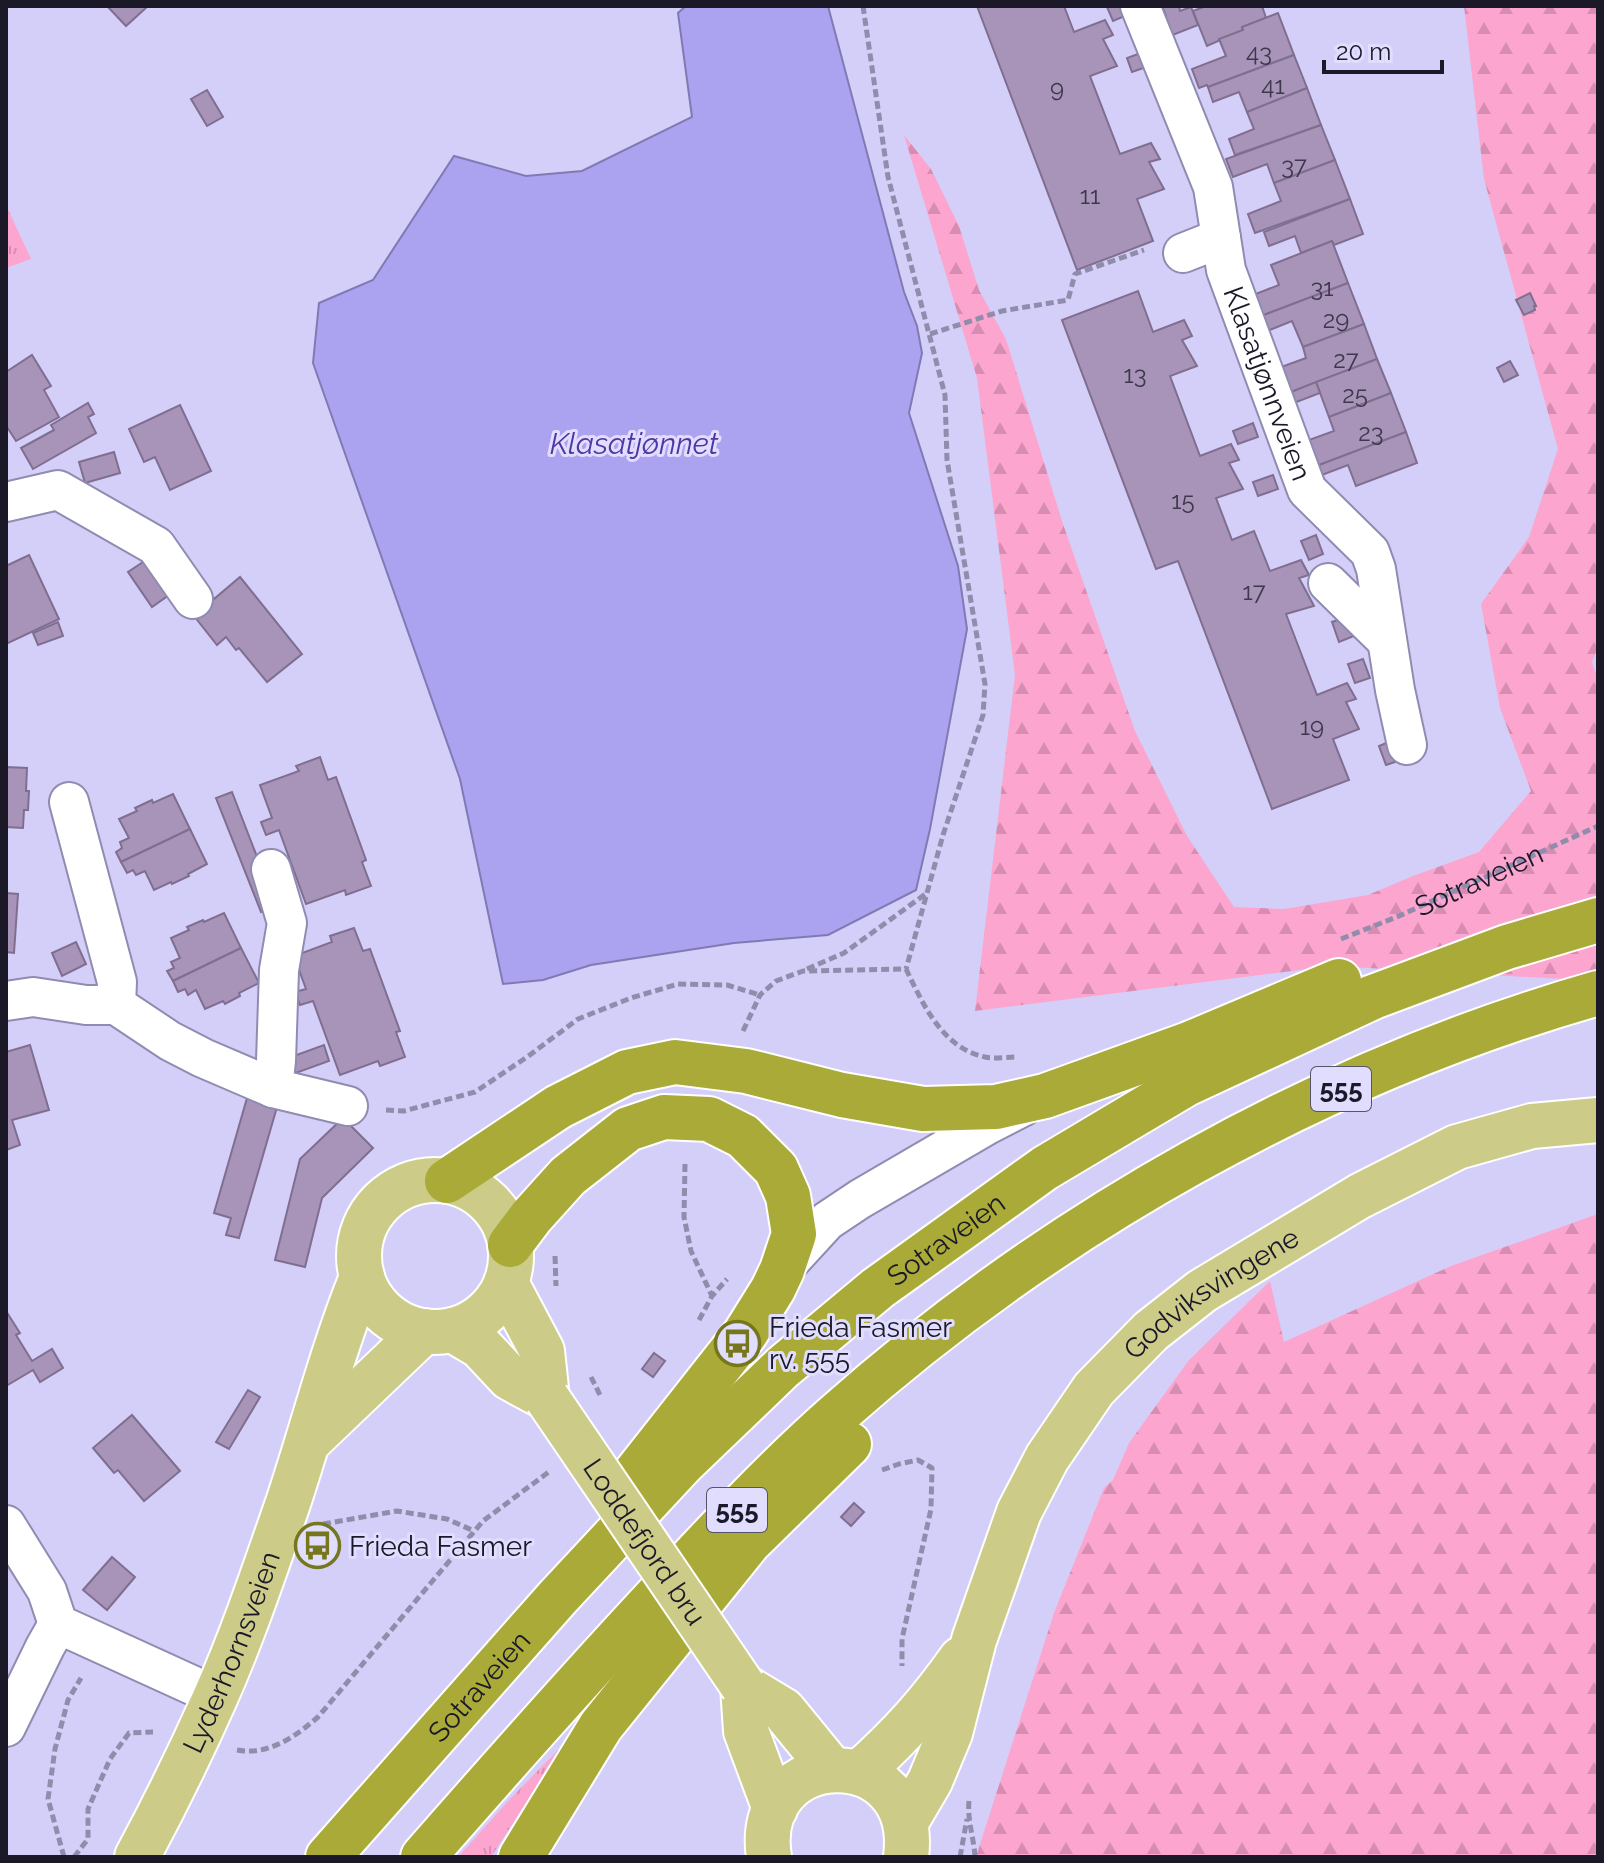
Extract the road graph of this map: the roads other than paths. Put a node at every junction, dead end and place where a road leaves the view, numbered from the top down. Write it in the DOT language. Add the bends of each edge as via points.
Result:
graph roads {
  1 [pos="1140,6"];
  2 [pos="1221,238"];
  3 [pos="1183,253"];
  4 [pos="6,502"];
  5 [pos="1328,583"];
  6 [pos="193,599"];
  7 [pos="1387,641"];
  8 [pos="1407,745"];
  9 [pos="69,802"];
  10 [pos="271,869"];
  11 [pos="1598,920"];
  12 [pos="1507,947"];
  13 [pos="1598,993"];
  14 [pos="6,1001"];
  15 [pos="116,1005"];
  16 [pos="273,1088"];
  17 [pos="1045,1096"];
  18 [pos="348,1106"];
  19 [pos="1598,1120"];
  20 [pos="447,1181"];
  21 [pos="1100,1217"];
  22 [pos="508,1264"];
  23 [pos="782,1270"];
  24 [pos="362,1277"];
  25 [pos="438,1330"];
  26 [pos="547,1398"];
  27 [pos="309,1440"];
  28 [pos="6,1525"];
  29 [pos="58,1624"];
  30 [pos="974,1640"];
  31 [pos="743,1686"];
  32 [pos="216,1696"];
  33 [pos="6,1727"];
  34 [pos="845,1771"];
  35 [pos="775,1809"];
  36 [pos="906,1840"];
  37 [pos="137,1857"];
  38 [pos="299,1857"];
  39 [pos="328,1857"];
  40 [pos="423,1857"];
  41 [pos="521,1857"];
  42 [pos="769,1857"];
  1 -- 2 [label="street, Klasatjønnveien" via="1213,187"];
  2 -- 3 [label="street"];
  2 -- 7 [label="street, Klasatjønnveien" via="1226,270 1307,490 1370,552"];
  4 -- 6 [label="street" via="58,490 156,546"];
  5 -- 7 [label="street"];
  7 -- 8 [label="street, Klasatjønnveien"];
  9 -- 15 [label="street" via="117,982"];
  10 -- 16 [label="street" via="287,923"];
  11 -- 12 [label="highway, Sotraveien / 555"];
  12 -- 17 [label="highway, 555" via="1416,949 1189,1044"];
  12 -- 39 [label="highway, Sotraveien / 555" via="1373,997 1186,1084 1045,1168 878,1288 783,1367 682,1464"];
  13 -- 21 [label="highway, 555" via="1425,1052 1289,1112"];
  14 -- 15 [label="street" via="33,997"];
  15 -- 16 [label="street" via="170,1041"];
  16 -- 18 [label="street"];
  17 -- 20 [label="highway, 555" via="996,1107 923,1109 746,1071 675,1062 627,1072 558,1107"];
  17 -- 23 [label="street, 555" via="827,1221"];
  19 -- 30 [label="main road, Godviksvingene" via="1532,1126 1457,1147 1360,1196 1202,1291 1151,1331 1094,1389 1047,1458 1016,1519"];
  20 -- 22 [label="main road" via="470,1188 503,1221"];
  20 -- 24 [label="main road" via="417,1182 381,1202 369,1217 359,1247"];
  21 -- 40 [label="highway, 555" via="928,1337 834,1417 739,1508 557,1703"];
  21 -- 41 [label="highway, 555" via="1069,1268 955,1349 749,1542 601,1726"];
  22 -- 23 [label="highway, 555" via="531,1217 568,1176 628,1129 664,1117 709,1119 743,1136 776,1169 788,1196 794,1234"];
  22 -- 25 [label="main road" via="497,1299 485,1313 470,1323"];
  22 -- 26 [label="main road" via="542,1351"];
  23 -- 38 [label="highway, 555" via="745,1334 614,1500"];
  24 -- 25 [label="main road" via="385,1313 403,1325"];
  24 -- 27 [label="main road, Lyderhornsveien"];
  25 -- 26 [label="main road" via="480,1346 510,1378"];
  25 -- 27 [label="main road, Lyderhornsveien"];
  26 -- 31 [label="main road, Loddefjord bru, bridge"];
  27 -- 32 [label="main road, Lyderhornsveien"];
  28 -- 29 [label="street" via="47,1591"];
  29 -- 32 [label="street"];
  29 -- 33 [label="street"];
  30 -- 34 [label="main road, Godviksvingene" via="919,1716 889,1747"];
  30 -- 36 [label="main road, Godviksvingene" via="950,1733"];
  31 -- 34 [label="main road" via="783,1710"];
  31 -- 35 [label="main road" via="746,1731"];
  32 -- 37 [label="main road, Lyderhornsveien"];
  34 -- 35 [label="main road, Godviksvingene" via="809,1775 789,1789"];
  34 -- 36 [label="main road" via="880,1784 896,1801"];
  35 -- 42 [label="main road"];
}
